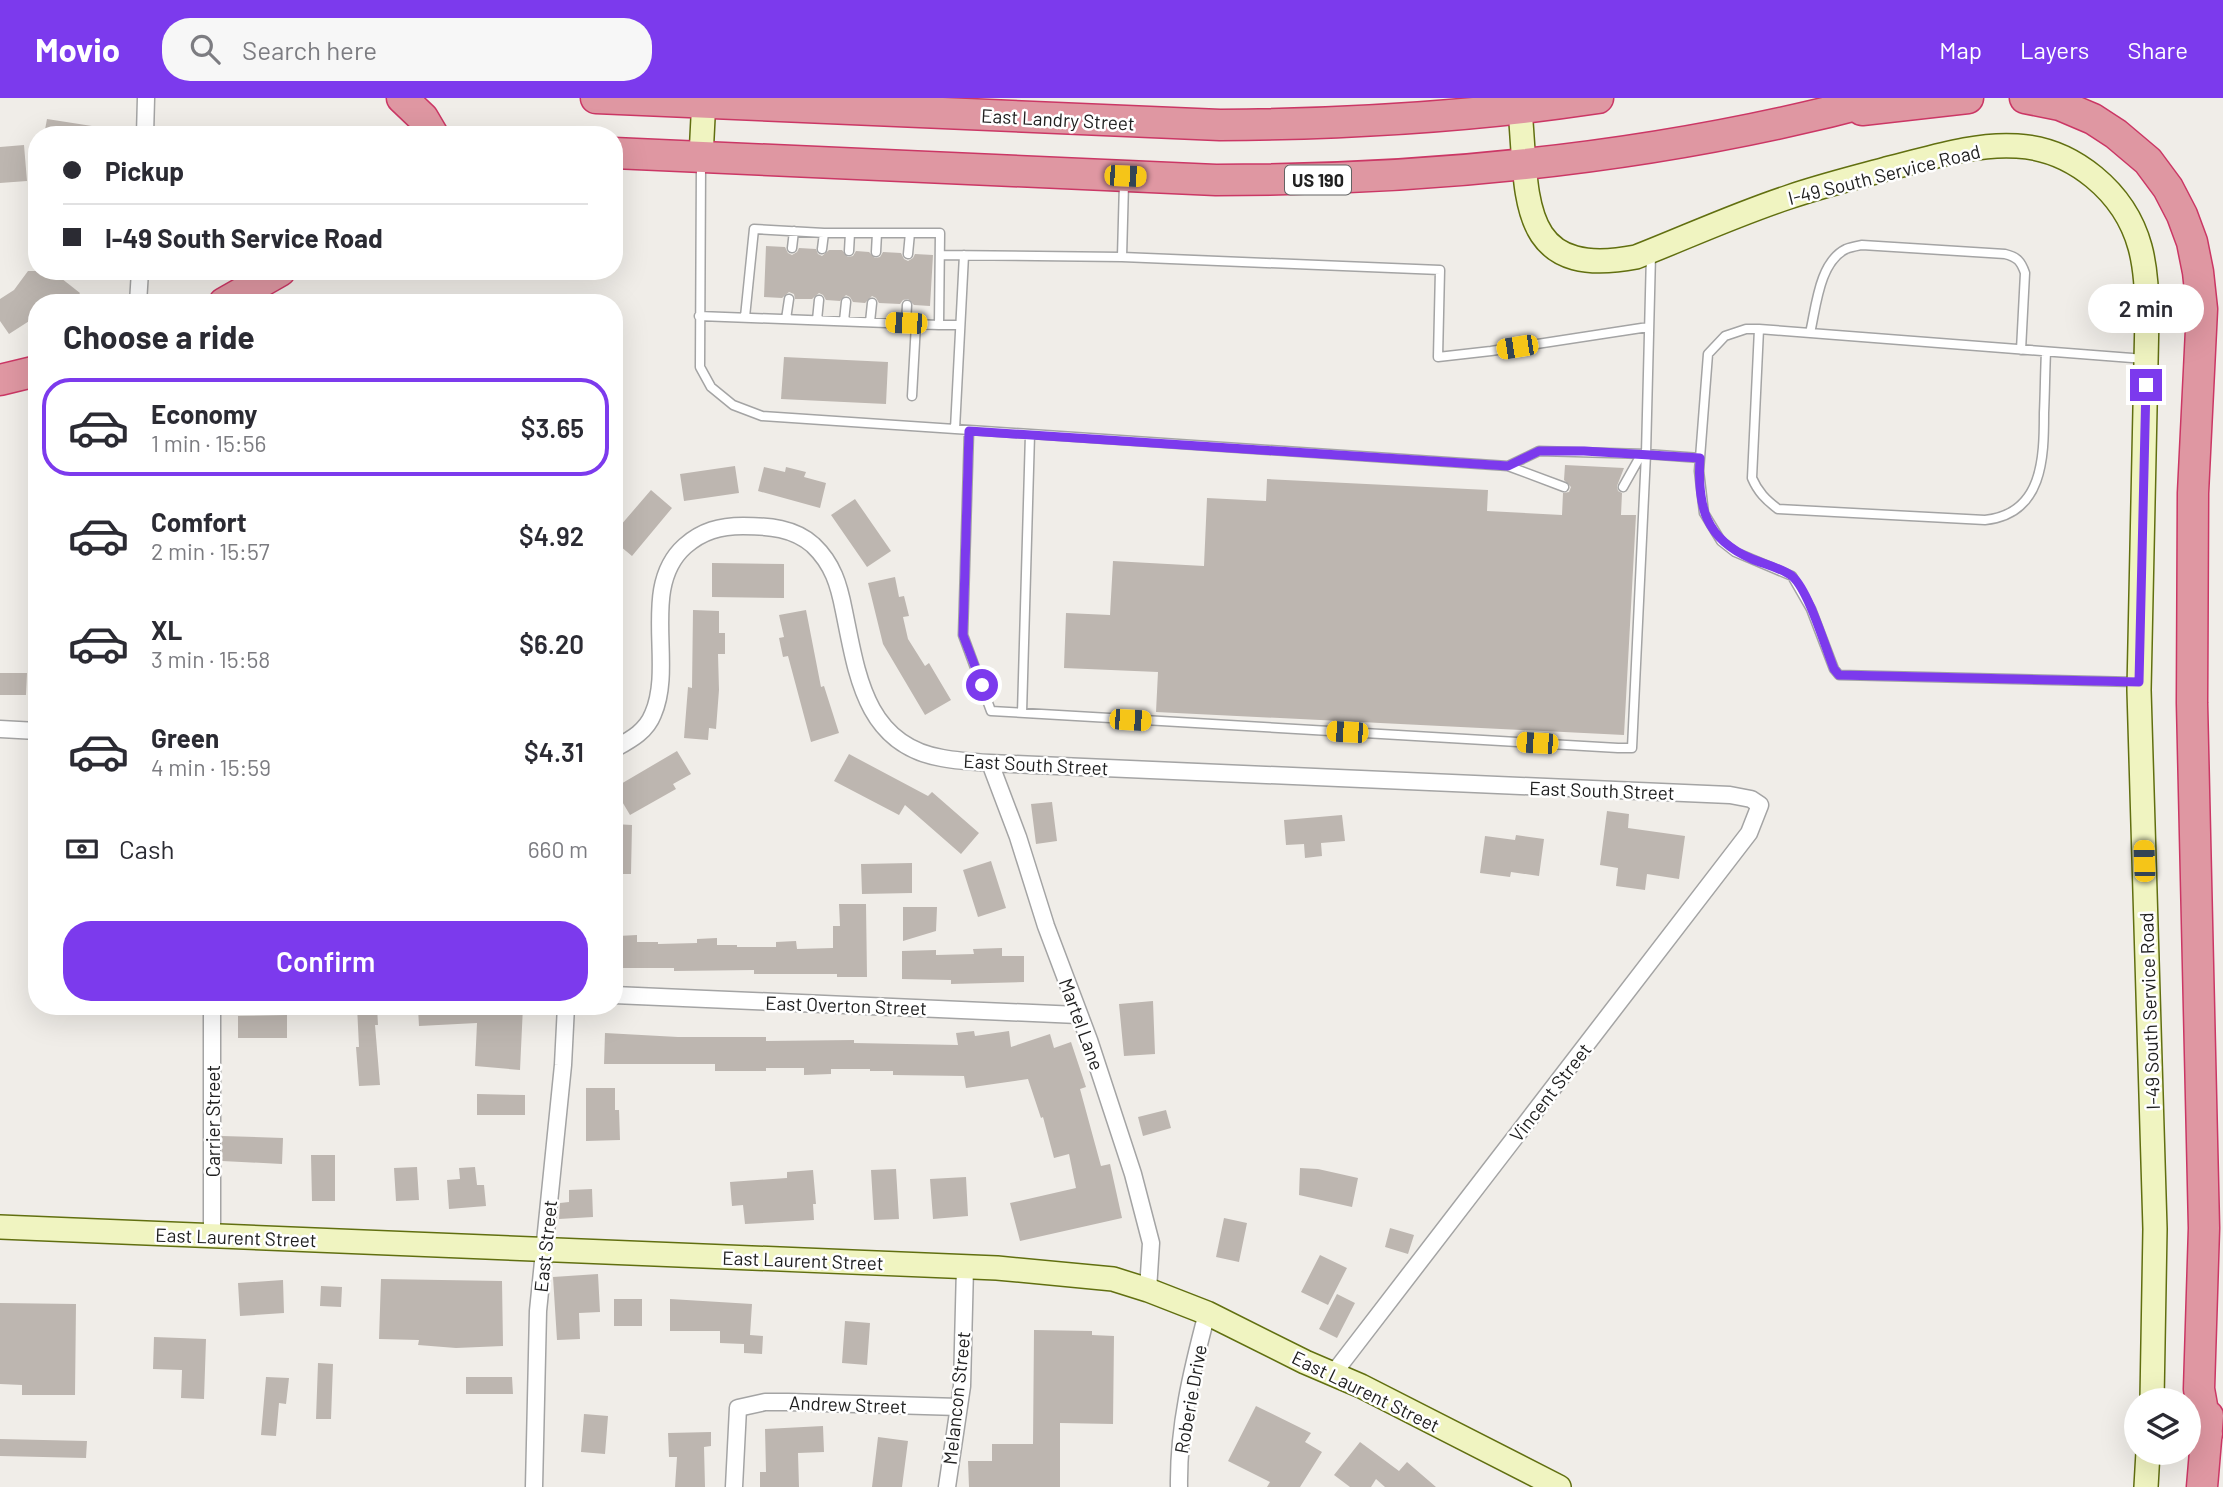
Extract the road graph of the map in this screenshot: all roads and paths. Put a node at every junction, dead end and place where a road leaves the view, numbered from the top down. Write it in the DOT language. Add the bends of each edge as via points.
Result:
graph roads {
  1 [pos="146,98"];
  2 [pos="402,98"];
  3 [pos="596,98"];
  4 [pos="619,98"];
  5 [pos="1598,98"];
  6 [pos="1883,98"];
  7 [pos="1968,98"];
  8 [pos="2025,98"];
  9 [pos="704,100"];
  10 [pos="1520,110"];
  11 [pos="1827,113"];
  12 [pos="145,126"];
  13 [pos="428,126"];
  14 [pos="623,153"];
  15 [pos="701,157"];
  16 [pos="1525,165"];
  17 [pos="1125,176"];
  18 [pos="794,231"];
  19 [pos="824,233"];
  20 [pos="850,233"];
  21 [pos="877,233"];
  22 [pos="910,233"];
  23 [pos="792,248"];
  24 [pos="822,249"];
  25 [pos="849,251"];
  26 [pos="1652,251"];
  27 [pos="876,252"];
  28 [pos="908,254"];
  29 [pos="940,255"];
  30 [pos="964,255"];
  31 [pos="1122,257"];
  32 [pos="264,280"];
  33 [pos="240,294"];
  34 [pos="789,299"];
  35 [pos="819,300"];
  36 [pos="846,302"];
  37 [pos="872,303"];
  38 [pos="907,305"];
  39 [pos="699,316"];
  40 [pos="745,317"];
  41 [pos="786,319"];
  42 [pos="817,320"];
  43 [pos="844,321"];
  44 [pos="870,322"];
  45 [pos="906,323"];
  46 [pos="916,324"];
  47 [pos="939,325"];
  48 [pos="961,325"];
  49 [pos="1648,327"];
  50 [pos="1759,329"];
  51 [pos="1810,334"];
  52 [pos="2021,350"];
  53 [pos="2046,352"];
  54 [pos="2146,359"];
  55 [pos="28,373"];
  56 [pos="0,380"];
  57 [pos="912,396"];
  58 [pos="955,429"];
  59 [pos="969,431"];
  60 [pos="1030,435"];
  61 [pos="1644,455"];
  62 [pos="1700,458"];
  63 [pos="1508,466"];
  64 [pos="1564,487"];
  65 [pos="1623,487"];
  66 [pos="2139,682"];
  67 [pos="1021,713"];
  68 [pos="0,729"];
  69 [pos="28,731"];
  70 [pos="623,744"];
  71 [pos="990,763"];
  72 [pos="1760,805"];
  73 [pos="623,995"];
  74 [pos="212,1015"];
  75 [pos="566,1015"];
  76 [pos="1079,1015"];
  77 [pos="0,1227"];
  78 [pos="212,1235"];
  79 [pos="2223,1241"];
  80 [pos="544,1250"];
  81 [pos="965,1266"];
  82 [pos="1148,1290"];
  83 [pos="1207,1312"];
  84 [pos="1333,1374"];
  85 [pos="2151,1388"];
  86 [pos="959,1407"];
  87 [pos="2207,1434"];
  88 [pos="2147,1465"];
  89 [pos="534,1487"];
  90 [pos="734,1487"];
  91 [pos="947,1487"];
  92 [pos="1179,1487"];
  93 [pos="1559,1487"];
  94 [pos="2146,1487"];
  95 [pos="2202,1487"];
  1 -- 12 [label="street"];
  2 -- 13 [label="highway"];
  3 -- 4 [label="highway, East Landry Street"];
  4 -- 9 [label="highway, East Landry Street"];
  5 -- 10 [label="highway, East Landry Street"];
  6 -- 11 [label="highway, US 190"];
  7 -- 11 [label="highway"];
  8 -- 87 [label="highway" via="2060,105 2093,119 2148,161 2182,215 2198,271 2202,309 2193,493 2192,703 2204,1228 2199,1389"];
  9 -- 10 [label="highway, East Landry Street" via="1220,125 1317,125"];
  9 -- 15 [label="street"];
  10 -- 16 [label="street, I-49 South Service Road"];
  11 -- 16 [label="highway, US 190" via="1645,150"];
  14 -- 15 [label="highway, US 190"];
  15 -- 17 [label="highway, US 190"];
  15 -- 39 [label="lane"];
  16 -- 17 [label="highway, US 190" via="1315,180"];
  16 -- 26 [label="street, I-49 South Service Road" via="1536,225 1548,245 1568,257 1590,262 1613,262"];
  17 -- 31 [label="lane"];
  18 -- 19 [label="lane"];
  18 -- 23 [label="lane"];
  18 -- 40 [label="lane" via="754,229"];
  19 -- 20 [label="lane"];
  19 -- 24 [label="lane"];
  20 -- 21 [label="lane"];
  20 -- 25 [label="lane"];
  21 -- 22 [label="lane"];
  21 -- 27 [label="lane"];
  22 -- 28 [label="lane"];
  22 -- 29 [label="lane" via="940,233"];
  26 -- 49 [label="lane"];
  26 -- 54 [label="street, I-49 South Service Road" via="1788,197 1845,180 1993,146 2040,149 2084,169 2110,193 2131,223 2145,268"];
  29 -- 30 [label="lane"];
  29 -- 47 [label="lane"];
  30 -- 31 [label="lane"];
  30 -- 48 [label="lane"];
  31 -- 49 [label="lane" via="1440,270 1438,357"];
  32 -- 33 [label="highway"];
  34 -- 41 [label="lane"];
  35 -- 42 [label="lane"];
  36 -- 43 [label="lane"];
  37 -- 44 [label="lane"];
  38 -- 45 [label="lane"];
  39 -- 40 [label="lane"];
  39 -- 58 [label="lane" via="700,367 711,387 733,405 762,416"];
  40 -- 41 [label="lane"];
  41 -- 42 [label="lane"];
  42 -- 43 [label="lane"];
  43 -- 44 [label="lane"];
  44 -- 45 [label="lane"];
  45 -- 46 [label="lane"];
  46 -- 47 [label="lane"];
  46 -- 57 [label="lane"];
  47 -- 48 [label="lane"];
  48 -- 58 [label="lane"];
  49 -- 61 [label="lane"];
  50 -- 51 [label="lane"];
  50 -- 53 [label="lane" via="1752,478 1778,509 1999,519 2024,502 2038,480 2044,444"];
  50 -- 62 [label="lane" via="1746,328 1725,336 1707,354"];
  51 -- 52 [label="lane"];
  51 -- 52 [label="lane" via="1825,275 1844,250 1862,245 2005,254 2016,257 2025,273"];
  52 -- 53 [label="lane"];
  53 -- 54 [label="lane"];
  54 -- 66 [label="street, I-49 South Service Road"];
  55 -- 56 [label="highway"];
  58 -- 59 [label="lane"];
  59 -- 60 [label="lane"];
  59 -- 67 [label="lane" via="963,635 991,710"];
  60 -- 63 [label="lane"];
  60 -- 67 [label="lane"];
  61 -- 62 [label="lane"];
  61 -- 63 [label="lane" via="1539,451"];
  61 -- 65 [label="lane"];
  61 -- 67 [label="lane" via="1632,748"];
  62 -- 66 [label="lane" via="1700,493 1711,528 1735,552 1792,576 1839,675"];
  63 -- 64 [label="lane"];
  66 -- 85 [label="street, I-49 South Service Road" via="2155,1217"];
  68 -- 69 [label="street"];
  70 -- 71 [label="street, East South Street" via="638,735 653,715 659,691 661,597 666,573 696,536 720,527 744,526 791,531 812,544 830,564 858,678 879,722 918,751"];
  71 -- 72 [label="street, East South Street" via="1730,795"];
  71 -- 76 [label="street, Martel Lane"];
  72 -- 84 [label="street, Vincent Street" via="1749,833"];
  73 -- 76 [label="street, East Overton Street"];
  74 -- 78 [label="street, Carrier Street"];
  75 -- 80 [label="street, East Street"];
  76 -- 82 [label="street, Martel Lane" via="1119,1129 1151,1242"];
  77 -- 78 [label="street, East Laurent Street"];
  78 -- 80 [label="street, East Laurent Street"];
  79 -- 87 [label="highway"];
  80 -- 81 [label="street, East Laurent Street"];
  80 -- 89 [label="street, East Street"];
  81 -- 82 [label="street, East Laurent Street" via="1113,1279"];
  81 -- 86 [label="street, Melancon Street"];
  82 -- 83 [label="street, East Laurent Street"];
  83 -- 84 [label="street, East Laurent Street"];
  83 -- 92 [label="street, Roberie Drive" via="1185,1412"];
  84 -- 93 [label="street, East Laurent Street"];
  86 -- 90 [label="street, Andrew Street" via="765,1402 738,1408"];
  86 -- 91 [label="street, Melancon Street"];
  87 -- 95 [label="highway"];
  88 -- 94 [label="street"];
}
